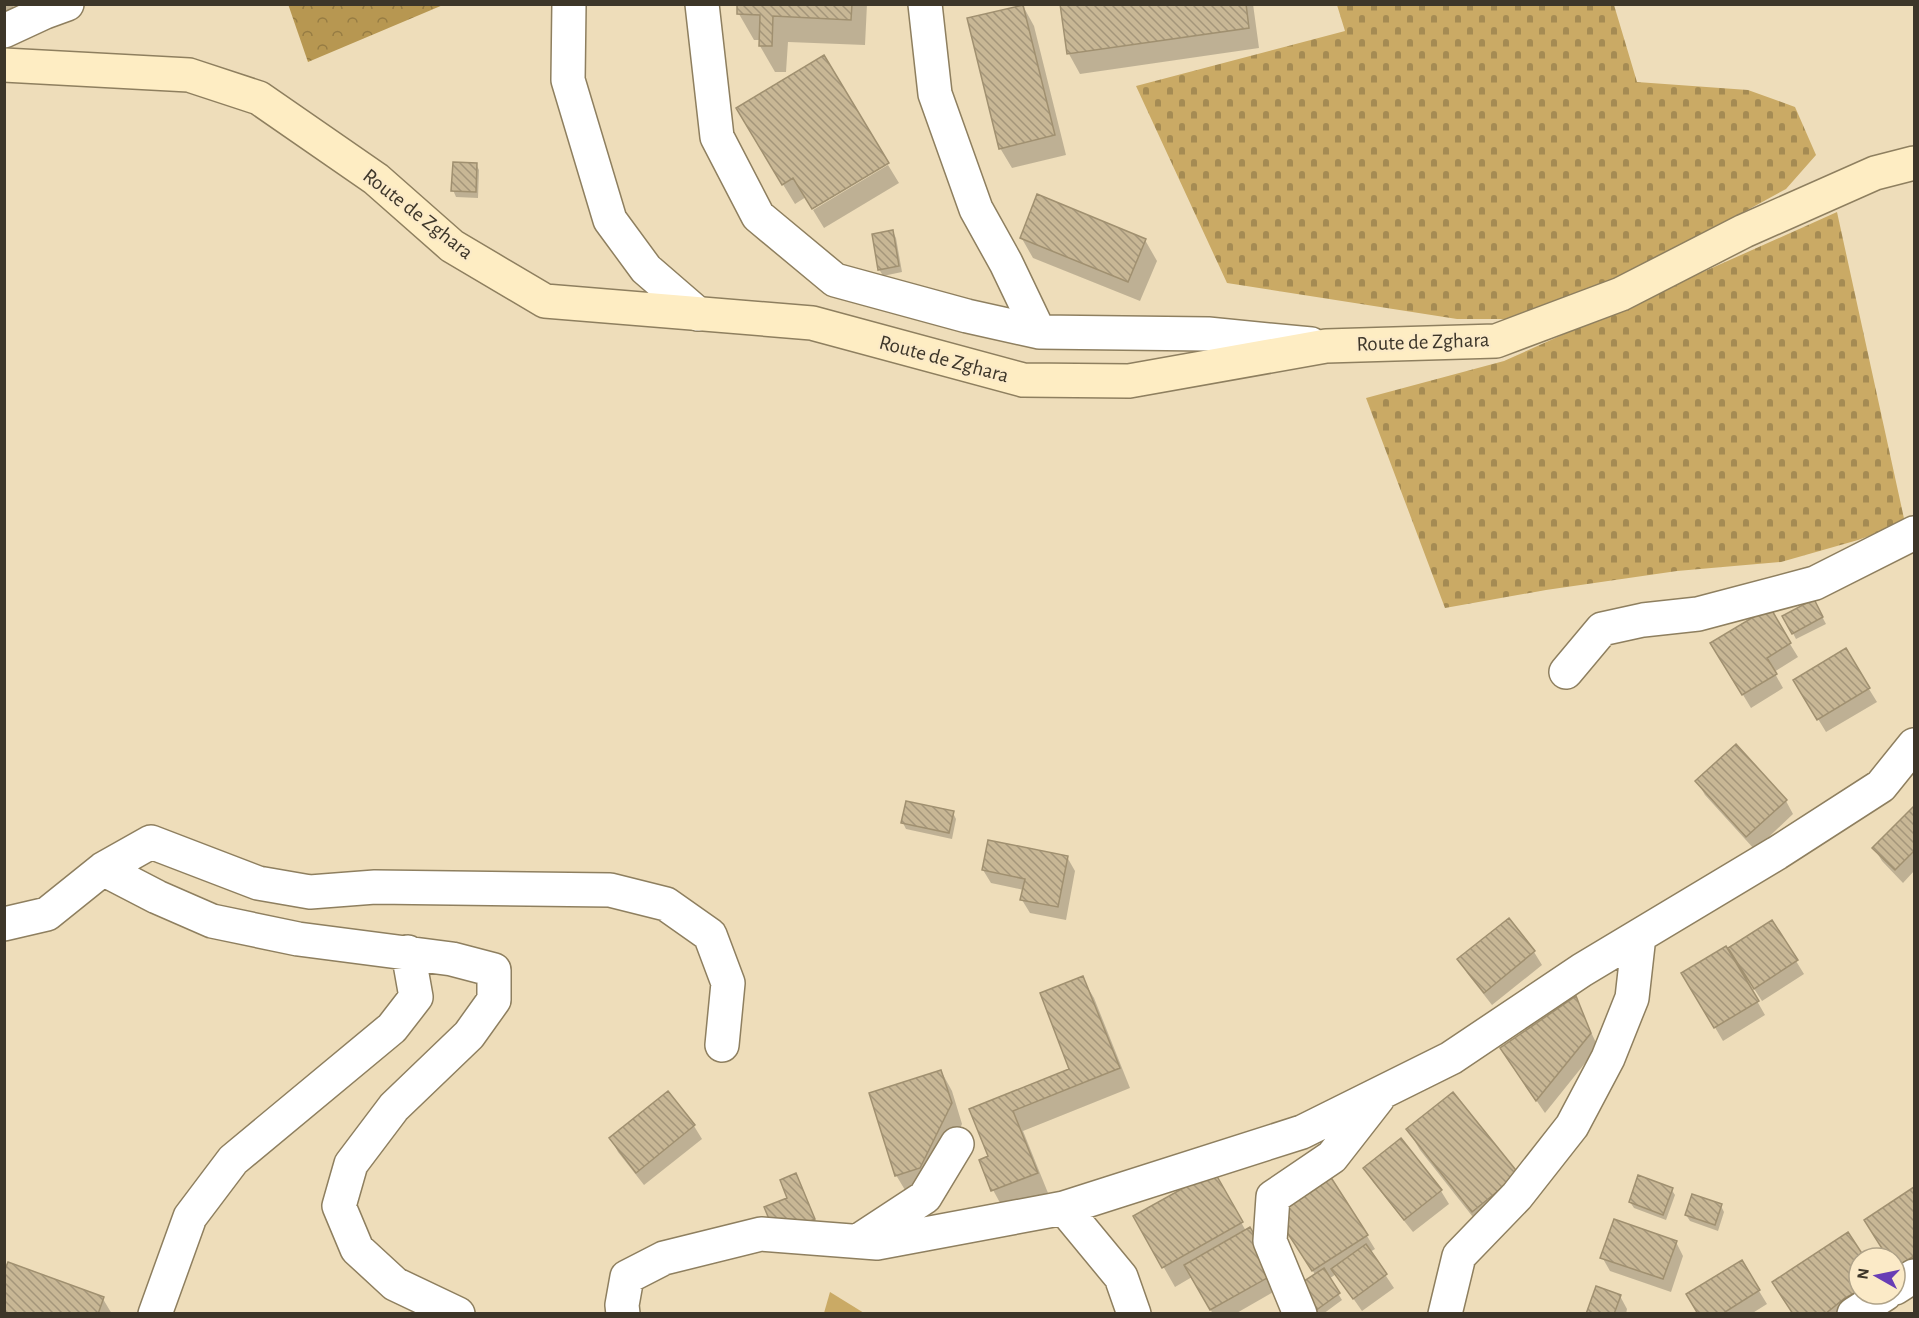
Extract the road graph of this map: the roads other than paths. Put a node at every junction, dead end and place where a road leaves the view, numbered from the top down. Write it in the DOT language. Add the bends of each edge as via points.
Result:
graph roads {
  1 [pos="67,4"];
  2 [pos="569,4"];
  3 [pos="702,4"];
  4 [pos="925,4"];
  5 [pos="4,30"];
  6 [pos="4,65"];
  7 [pos="1914,163"];
  8 [pos="698,314"];
  9 [pos="1040,332"];
  10 [pos="1326,346"];
  11 [pos="1914,533"];
  12 [pos="1566,672"];
  13 [pos="1914,746"];
  14 [pos="103,869"];
  15 [pos="4,924"];
  16 [pos="1639,936"];
  17 [pos="408,952"];
  18 [pos="722,1046"];
  19 [pos="1383,1091"];
  20 [pos="957,1144"];
  21 [pos="1064,1208"];
  22 [pos="858,1241"];
  23 [pos="155,1314"];
  24 [pos="458,1314"];
  25 [pos="623,1314"];
  26 [pos="1134,1314"];
  27 [pos="1300,1314"];
  28 [pos="1445,1314"];
  1 -- 5 [label="street"];
  2 -- 8 [label="street" via="568,80 610,220 646,269"];
  3 -- 9 [label="street" via="717,137 758,216 835,280"];
  4 -- 9 [label="street" via="935,94 976,209"];
  6 -- 8 [label="street, Route de Zghara" via="189,75 259,98 376,179 452,246 545,301"];
  7 -- 10 [label="street, Route de Zghara" via="1875,172 1744,231 1621,294 1496,341"];
  8 -- 10 [label="street, Route de Zghara" via="812,323 1023,380 1129,381"];
  9 -- 10 [label="street" via="1208,334"];
  11 -- 12 [label="street" via="1815,584 1698,614 1602,629"];
  13 -- 16 [label="street" via="1881,786"];
  14 -- 15 [label="street" via="47,914"];
  14 -- 17 [label="street" via="212,921 298,939"];
  14 -- 18 [label="street" via="151,842 258,883 310,892 375,887 610,890 666,904 710,935 728,982"];
  16 -- 19 [label="street" via="1451,1058"];
  16 -- 28 [label="street" via="1632,998 1608,1058 1572,1126 1517,1196 1459,1256"];
  17 -- 23 [label="street" via="416,997 392,1028 233,1160 190,1217"];
  17 -- 24 [label="street" via="494,970 494,1000 469,1035 394,1107 372,1136 351,1164 339,1206 357,1249 395,1284"];
  19 -- 21 [label="street" via="1302,1132"];
  19 -- 27 [label="street" via="1332,1157 1273,1197 1270,1240"];
  20 -- 22 [label="street" via="925,1197"];
  21 -- 22 [label="street" via="877,1243"];
  21 -- 26 [label="street" via="1121,1277"];
  22 -- 25 [label="street" via="761,1234 664,1258 627,1277"];
}
